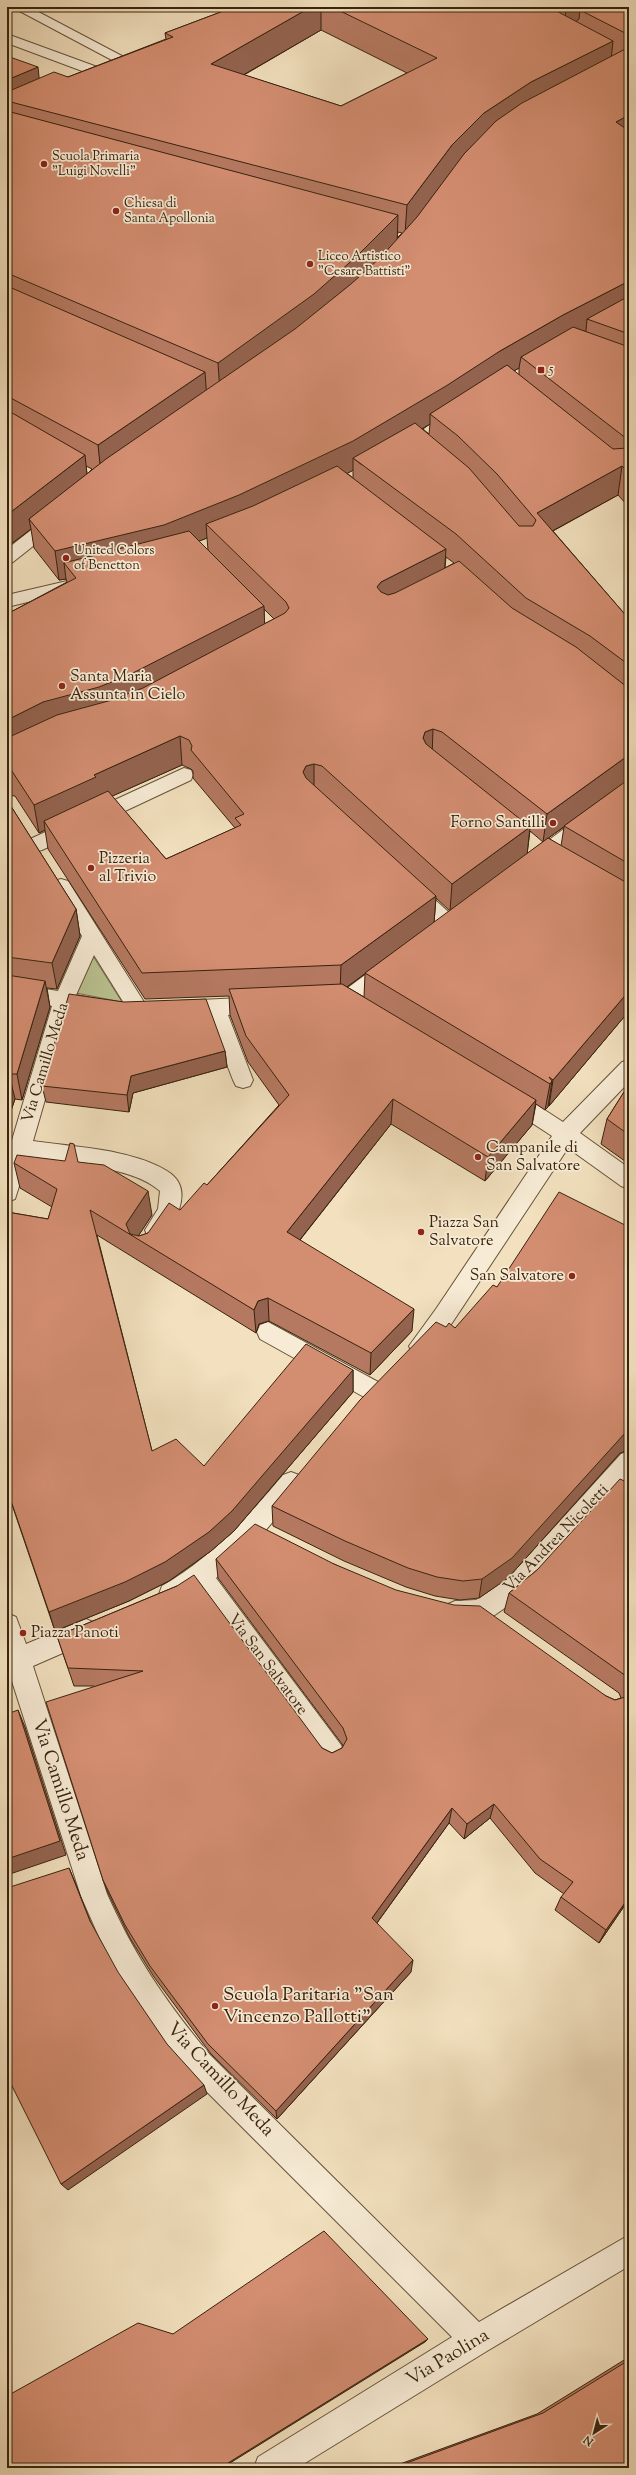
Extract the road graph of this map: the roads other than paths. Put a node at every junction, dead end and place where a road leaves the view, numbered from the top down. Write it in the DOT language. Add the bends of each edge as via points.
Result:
graph roads {
  1 [pos="19,7"];
  2 [pos="7,38"];
  3 [pos="146,59"];
  4 [pos="132,65"];
  5 [pos="106,75"];
  6 [pos="87,83"];
  7 [pos="64,513"];
  8 [pos="7,558"];
  9 [pos="99,579"];
  10 [pos="7,601"];
  11 [pos="184,775"];
  12 [pos="629,791"];
  13 [pos="23,827"];
  14 [pos="537,850"];
  15 [pos="43,858"];
  16 [pos="563,866"];
  17 [pos="518,873"];
  18 [pos="402,881"];
  19 [pos="449,924"];
  20 [pos="92,936"];
  21 [pos="400,960"];
  22 [pos="7,991"];
  23 [pos="64,1000"];
  24 [pos="346,1000"];
  25 [pos="307,1002"];
  26 [pos="277,1004"];
  27 [pos="215,1007"];
  28 [pos="139,1010"];
  29 [pos="366,1013"];
  30 [pos="629,1068"];
  31 [pos="243,1080"];
  32 [pos="495,1090"];
  33 [pos="565,1134"];
  34 [pos="21,1148"];
  35 [pos="629,1180"];
  36 [pos="7,1193"];
  37 [pos="146,1244"];
  38 [pos="268,1332"];
  39 [pos="629,1462"];
  40 [pos="304,1469"];
  41 [pos="621,1489"];
  42 [pos="201,1576"];
  43 [pos="149,1604"];
  44 [pos="432,1609"];
  45 [pos="106,1622"];
  46 [pos="7,1625"];
  47 [pos="12,1661"];
  48 [pos="332,1754"];
  49 [pos="629,2250"];
  50 [pos="476,2340"];
  51 [pos="269,2468"];
  1 -- 4 [label="street"];
  2 -- 5 [label="street"];
  3 -- 4 [label="street"];
  4 -- 5 [label="street"];
  5 -- 6 [label="street"];
  7 -- 8 [label="street"];
  9 -- 10 [label="street"];
  11 -- 15 [label="street"];
  12 -- 14 [label="street"];
  13 -- 15 [label="street"];
  14 -- 16 [label="street"];
  14 -- 17 [label="street"];
  15 -- 20 [label="street"];
  18 -- 19 [label="street"];
  20 -- 23 [label="street, Via Camillo Meda"];
  20 -- 28 [label="street"];
  21 -- 24 [label="street"];
  22 -- 23 [label="street"];
  23 -- 28 [label="street" via="114,1009"];
  23 -- 34 [label="street, Via Camillo Meda"];
  24 -- 25 [label="street"];
  24 -- 29 [label="street"];
  26 -- 27 [label="street"];
  27 -- 28 [label="street"];
  27 -- 31 [label="street"];
  30 -- 33 [label="street"];
  32 -- 33 [label="street"];
  33 -- 35 [label="street"];
  33 -- 38 [label="street" via="444,1316 423,1343 365,1398"];
  34 -- 36 [label="street, Via Camillo Meda"];
  34 -- 37 [label="street" via="132,1166 154,1173 163,1179 169,1186 170,1202 162,1222"];
  39 -- 41 [label="street, Via Andrea Nicoletti"];
  40 -- 42 [label="street" via="264,1534 230,1553"];
  41 -- 44 [label="street, Via Andrea Nicoletti" via="520,1582 489,1618"];
  42 -- 43 [label="street"];
  42 -- 48 [label="street, Via San Salvatore"];
  45 -- 47 [label="street"];
  46 -- 47 [label="street, Via Camillo Meda"];
  47 -- 50 [label="street, Via Camillo Meda" via="73,1868 94,1896 130,1971 167,2025 200,2065"];
  49 -- 50 [label="street, Via Paolina"];
  50 -- 51 [label="street, Via Paolina"];
}
